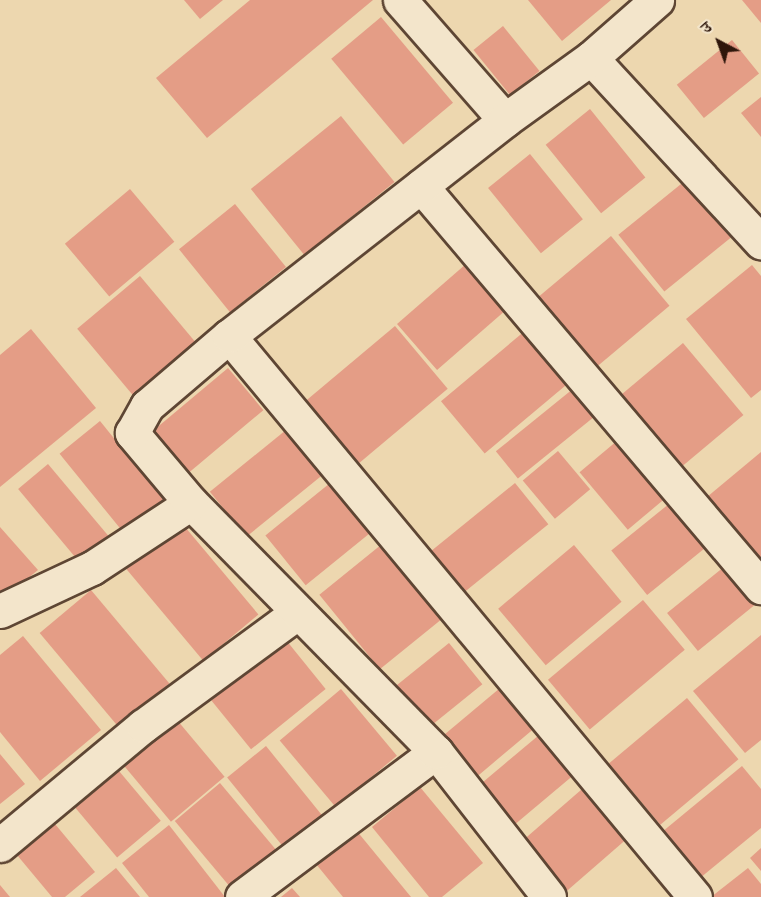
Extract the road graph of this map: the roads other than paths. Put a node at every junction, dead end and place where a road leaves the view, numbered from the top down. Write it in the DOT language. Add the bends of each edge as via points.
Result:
graph roads {
  1 [pos="400,0"];
  2 [pos="657,0"];
  3 [pos="591,58"];
  4 [pos="505,120"];
  5 [pos="422,186"];
  6 [pos="761,242"];
  7 [pos="229,336"];
  8 [pos="191,503"];
  9 [pos="761,587"];
  10 [pos="0,612"];
  11 [pos="297,613"];
  12 [pos="436,752"];
  13 [pos="0,845"];
  14 [pos="242,897"];
  15 [pos="549,897"];
  16 [pos="695,897"];
  1 -- 4 [label="street"];
  2 -- 3 [label="street"];
  3 -- 4 [label="street"];
  3 -- 6 [label="street"];
  4 -- 5 [label="street"];
  5 -- 7 [label="street"];
  5 -- 9 [label="street"];
  7 -- 8 [label="street" via="147,406 132,433"];
  7 -- 16 [label="street"];
  8 -- 10 [label="street" via="86,572"];
  8 -- 11 [label="street"];
  11 -- 12 [label="street"];
  11 -- 13 [label="street" via="144,726"];
  12 -- 14 [label="street"];
  12 -- 15 [label="street"];
}
